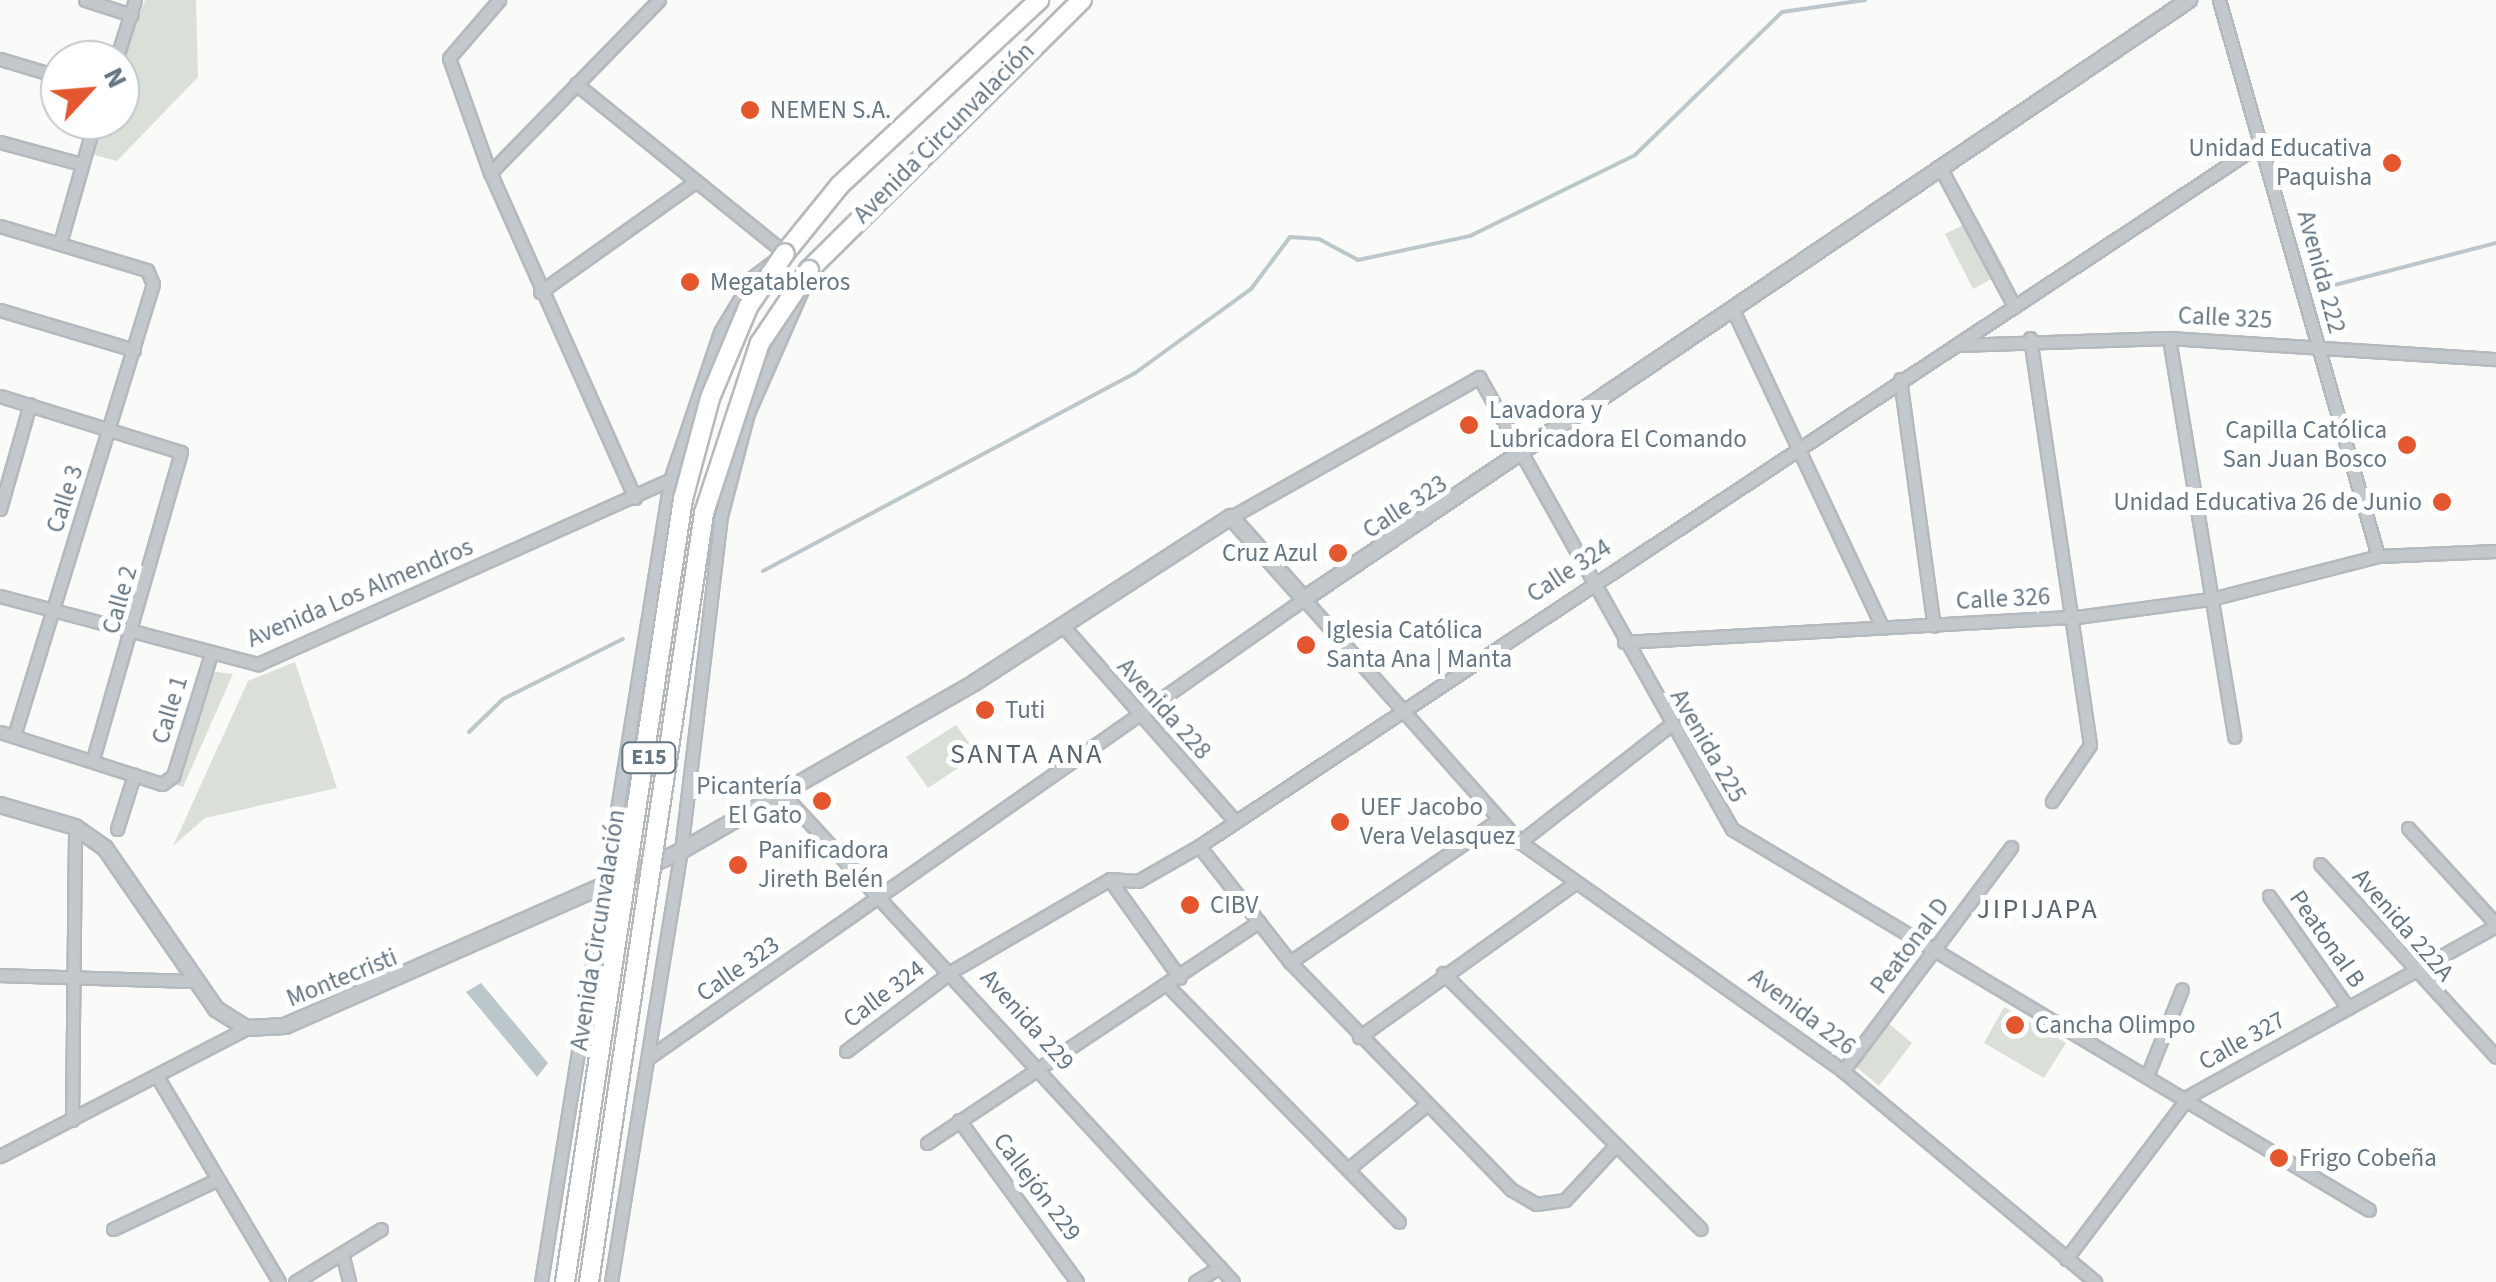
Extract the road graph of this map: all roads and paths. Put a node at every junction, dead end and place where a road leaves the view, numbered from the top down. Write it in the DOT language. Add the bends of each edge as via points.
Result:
graph roads {
  1 [pos="85,0"];
  2 [pos="135,0"];
  3 [pos="499,0"];
  4 [pos="659,0"];
  5 [pos="1039,0"];
  6 [pos="1082,0"];
  7 [pos="2189,0"];
  8 [pos="2219,0"];
  9 [pos="132,15"];
  10 [pos="123,40"];
  11 [pos="0,59"];
  12 [pos="40,71"];
  13 [pos="576,84"];
  14 [pos="89,140"];
  15 [pos="0,142"];
  16 [pos="2263,142"];
  17 [pos="81,164"];
  18 [pos="1941,169"];
  19 [pos="490,172"];
  20 [pos="695,182"];
  21 [pos="0,226"];
  22 [pos="60,244"];
  23 [pos="785,253"];
  24 [pos="808,270"];
  25 [pos="540,292"];
  26 [pos="2012,304"];
  27 [pos="0,310"];
  28 [pos="1734,312"];
  29 [pos="2030,338"];
  30 [pos="2169,338"];
  31 [pos="1952,345"];
  32 [pos="2318,345"];
  33 [pos="134,350"];
  34 [pos="2496,360"];
  35 [pos="1900,379"];
  36 [pos="0,396"];
  37 [pos="30,404"];
  38 [pos="112,427"];
  39 [pos="1802,445"];
  40 [pos="1524,457"];
  41 [pos="670,480"];
  42 [pos="635,498"];
  43 [pos="0,509"];
  44 [pos="1231,517"];
  45 [pos="2496,551"];
  46 [pos="2378,556"];
  47 [pos="1592,583"];
  48 [pos="0,596"];
  49 [pos="1304,599"];
  50 [pos="2211,599"];
  51 [pos="52,611"];
  52 [pos="2077,617"];
  53 [pos="1063,626"];
  54 [pos="1934,626"];
  55 [pos="1883,628"];
  56 [pos="134,634"];
  57 [pos="1624,642"];
  58 [pos="210,657"];
  59 [pos="1398,712"];
  60 [pos="1138,716"];
  61 [pos="1669,726"];
  62 [pos="0,732"];
  63 [pos="14,736"];
  64 [pos="2234,737"];
  65 [pos="93,760"];
  66 [pos="134,774"];
  67 [pos="782,793"];
  68 [pos="2052,801"];
  69 [pos="0,805"];
  70 [pos="1234,820"];
  71 [pos="1497,821"];
  72 [pos="74,827"];
  73 [pos="2408,828"];
  74 [pos="118,829"];
  75 [pos="1520,842"];
  76 [pos="1199,846"];
  77 [pos="2011,847"];
  78 [pos="681,851"];
  79 [pos="2320,864"];
  80 [pos="1110,879"];
  81 [pos="1575,884"];
  82 [pos="604,891"];
  83 [pos="881,892"];
  84 [pos="2269,896"];
  85 [pos="1259,922"];
  86 [pos="2496,925"];
  87 [pos="1931,956"];
  88 [pos="1290,962"];
  89 [pos="952,971"];
  90 [pos="1443,973"];
  91 [pos="2412,973"];
  92 [pos="0,976"];
  93 [pos="71,976"];
  94 [pos="1180,978"];
  95 [pos="194,981"];
  96 [pos="1168,986"];
  97 [pos="2182,989"];
  98 [pos="2348,1008"];
  99 [pos="246,1028"];
  100 [pos="1359,1038"];
  101 [pos="846,1051"];
  102 [pos="648,1058"];
  103 [pos="2496,1058"];
  104 [pos="1039,1066"];
  105 [pos="1844,1071"];
  106 [pos="2148,1071"];
  107 [pos="158,1078"];
  108 [pos="2189,1096"];
  109 [pos="1424,1106"];
  110 [pos="72,1120"];
  111 [pos="959,1120"];
  112 [pos="927,1143"];
  113 [pos="1615,1146"];
  114 [pos="0,1156"];
  115 [pos="1348,1168"];
  116 [pos="214,1181"];
  117 [pos="2369,1210"];
  118 [pos="1399,1222"];
  119 [pos="113,1229"];
  120 [pos="381,1229"];
  121 [pos="1701,1230"];
  122 [pos="342,1254"];
  123 [pos="2066,1259"];
  124 [pos="1220,1267"];
  125 [pos="279,1282"];
  126 [pos="295,1282"];
  127 [pos="349,1282"];
  128 [pos="541,1282"];
  129 [pos="565,1282"];
  130 [pos="590,1282"];
  131 [pos="610,1282"];
  132 [pos="1077,1282"];
  133 [pos="1194,1282"];
  134 [pos="1233,1282"];
  135 [pos="2095,1282"];
  1 -- 9 [label="street"];
  2 -- 9 [label="street"];
  3 -- 19 [label="street" via="450,58"];
  4 -- 13 [label="street"];
  5 -- 23 [label="highway, Avenida Circunvalación / E15" via="840,186"];
  6 -- 24 [label="highway, Avenida Circunvalación / E15"];
  7 -- 18 [label="street, Calle 323"];
  8 -- 16 [label="street, Avenida 222"];
  9 -- 10 [label="street"];
  11 -- 12 [label="street"];
  13 -- 19 [label="street"];
  13 -- 20 [label="street"];
  14 -- 17 [label="street"];
  15 -- 17 [label="street"];
  16 -- 26 [label="street, Calle 324"];
  16 -- 32 [label="street, Avenida 222"];
  17 -- 22 [label="street"];
  18 -- 26 [label="street"];
  18 -- 28 [label="street, Calle 323"];
  19 -- 25 [label="street"];
  20 -- 23 [label="street"];
  20 -- 25 [label="street"];
  21 -- 22 [label="street"];
  22 -- 33 [label="street, Calle 3" via="152,274"];
  23 -- 41 [label="street, Avenida Circunvalación / E15" via="753,277 720,332"];
  23 -- 129 [label="highway, Avenida Circunvalación / E15, bridge" via="748,308 710,398 682,499"];
  24 -- 78 [label="street, Avenida Circunvalación / E15" via="748,412 721,516"];
  24 -- 130 [label="highway, Avenida Circunvalación / E15, bridge" via="760,344 704,513"];
  25 -- 42 [label="street"];
  26 -- 31 [label="street, Calle 324"];
  27 -- 33 [label="street"];
  28 -- 39 [label="street"];
  28 -- 40 [label="street, Calle 323"];
  29 -- 30 [label="street, Calle 325"];
  29 -- 31 [label="street, Calle 325"];
  29 -- 52 [label="street"];
  30 -- 32 [label="street, Calle 325"];
  30 -- 50 [label="street"];
  31 -- 35 [label="street, Calle 324"];
  32 -- 34 [label="street, Calle 325"];
  32 -- 46 [label="street, Avenida 222"];
  33 -- 38 [label="street, Calle 3"];
  35 -- 39 [label="street, Calle 324"];
  35 -- 54 [label="street"];
  36 -- 37 [label="street"];
  37 -- 38 [label="street"];
  37 -- 43 [label="street"];
  38 -- 51 [label="street, Calle 3"];
  38 -- 56 [label="street, Calle 2" via="181,452"];
  39 -- 47 [label="street, Calle 324"];
  39 -- 55 [label="street"];
  40 -- 44 [label="street, Avenida 225" via="1480,376"];
  40 -- 47 [label="street, Avenida 225"];
  40 -- 49 [label="street, Calle 323"];
  41 -- 42 [label="street, Avenida Los Almendros"];
  41 -- 82 [label="street, Avenida Circunvalación / E15"];
  42 -- 58 [label="street, Avenida Los Almendros" via="276,658 242,666"];
  44 -- 49 [label="street"];
  44 -- 53 [label="street, Montecristi"];
  45 -- 46 [label="street"];
  46 -- 50 [label="street, Calle 326"];
  47 -- 57 [label="street, Avenida 225"];
  47 -- 59 [label="street, Calle 324"];
  48 -- 51 [label="street, Avenida Los Almendros"];
  49 -- 59 [label="street, Avenida 226"];
  49 -- 60 [label="street, Calle 323"];
  50 -- 52 [label="street, Calle 326"];
  50 -- 64 [label="street"];
  51 -- 56 [label="street, Avenida Los Almendros"];
  51 -- 63 [label="street, Calle 3"];
  52 -- 54 [label="street, Calle 326"];
  52 -- 68 [label="street" via="2090,746"];
  53 -- 60 [label="street, Avenida 228"];
  53 -- 67 [label="street, Montecristi"];
  54 -- 55 [label="street, Calle 326"];
  55 -- 57 [label="street, Calle 326"];
  56 -- 58 [label="street, Avenida Los Almendros"];
  56 -- 65 [label="street, Calle 2"];
  57 -- 61 [label="street, Avenida 225"];
  58 -- 66 [label="street, Calle 1" via="173,776 162,784"];
  59 -- 70 [label="street, Calle 324"];
  59 -- 71 [label="street, Avenida 226"];
  60 -- 70 [label="street, Avenida 228"];
  60 -- 83 [label="street, Calle 323"];
  61 -- 75 [label="street"];
  61 -- 87 [label="street, Avenida 225" via="1732,829"];
  62 -- 63 [label="street"];
  63 -- 65 [label="street"];
  65 -- 66 [label="street"];
  66 -- 74 [label="street"];
  67 -- 78 [label="street, Montecristi"];
  67 -- 83 [label="street, Avenida 229"];
  69 -- 72 [label="street"];
  70 -- 76 [label="street, Calle 324"];
  71 -- 75 [label="street, Avenida 226"];
  71 -- 88 [label="street"];
  72 -- 93 [label="street"];
  72 -- 95 [label="street" via="137,885"];
  73 -- 86 [label="street"];
  75 -- 81 [label="street, Avenida 226"];
  76 -- 80 [label="street, Calle 324" via="1138,881"];
  76 -- 85 [label="street"];
  77 -- 87 [label="street, Peatonal D"];
  78 -- 82 [label="street, Montecristi"];
  78 -- 102 [label="street, Avenida Circunvalación / E15"];
  79 -- 91 [label="street, Avenida 222A"];
  80 -- 89 [label="street, Calle 324"];
  80 -- 94 [label="street"];
  81 -- 90 [label="street"];
  81 -- 105 [label="street, Avenida 226"];
  82 -- 99 [label="street, Montecristi" via="332,1008"];
  82 -- 128 [label="street, Avenida Circunvalación / E15"];
  83 -- 89 [label="street, Avenida 229"];
  83 -- 102 [label="street, Calle 323"];
  84 -- 98 [label="street, Peatonal B"];
  85 -- 88 [label="street"];
  85 -- 94 [label="street"];
  86 -- 91 [label="street, Calle 327"];
  87 -- 105 [label="street, Peatonal D"];
  87 -- 106 [label="street, Avenida 225"];
  88 -- 100 [label="street"];
  89 -- 101 [label="street, Calle 324"];
  89 -- 104 [label="street, Avenida 229"];
  90 -- 100 [label="street"];
  90 -- 113 [label="street"];
  91 -- 98 [label="street, Calle 327"];
  91 -- 103 [label="street, Avenida 222A"];
  92 -- 93 [label="street"];
  93 -- 95 [label="street"];
  93 -- 110 [label="street"];
  94 -- 96 [label="street"];
  95 -- 99 [label="street"];
  96 -- 104 [label="street"];
  96 -- 115 [label="street"];
  97 -- 106 [label="street"];
  98 -- 108 [label="street, Calle 327"];
  99 -- 107 [label="street"];
  100 -- 109 [label="street"];
  102 -- 131 [label="street, Avenida Circunvalación / E15"];
  104 -- 111 [label="street"];
  104 -- 124 [label="street, Avenida 229"];
  105 -- 123 [label="street, Avenida 226"];
  106 -- 108 [label="street, Avenida 225"];
  107 -- 110 [label="street"];
  107 -- 116 [label="street"];
  108 -- 117 [label="street, Avenida 225"];
  108 -- 123 [label="street, Calle 327"];
  109 -- 113 [label="street" via="1536,1204 1565,1200"];
  109 -- 115 [label="street"];
  110 -- 114 [label="street"];
  111 -- 112 [label="street"];
  111 -- 132 [label="street, Callejón 229"];
  113 -- 121 [label="street"];
  115 -- 118 [label="street"];
  116 -- 119 [label="street"];
  116 -- 125 [label="street"];
  120 -- 122 [label="street"];
  122 -- 126 [label="street"];
  122 -- 127 [label="street"];
  123 -- 135 [label="street, Avenida 226"];
  124 -- 133 [label="street"];
  124 -- 134 [label="street, Avenida 229"];
}
